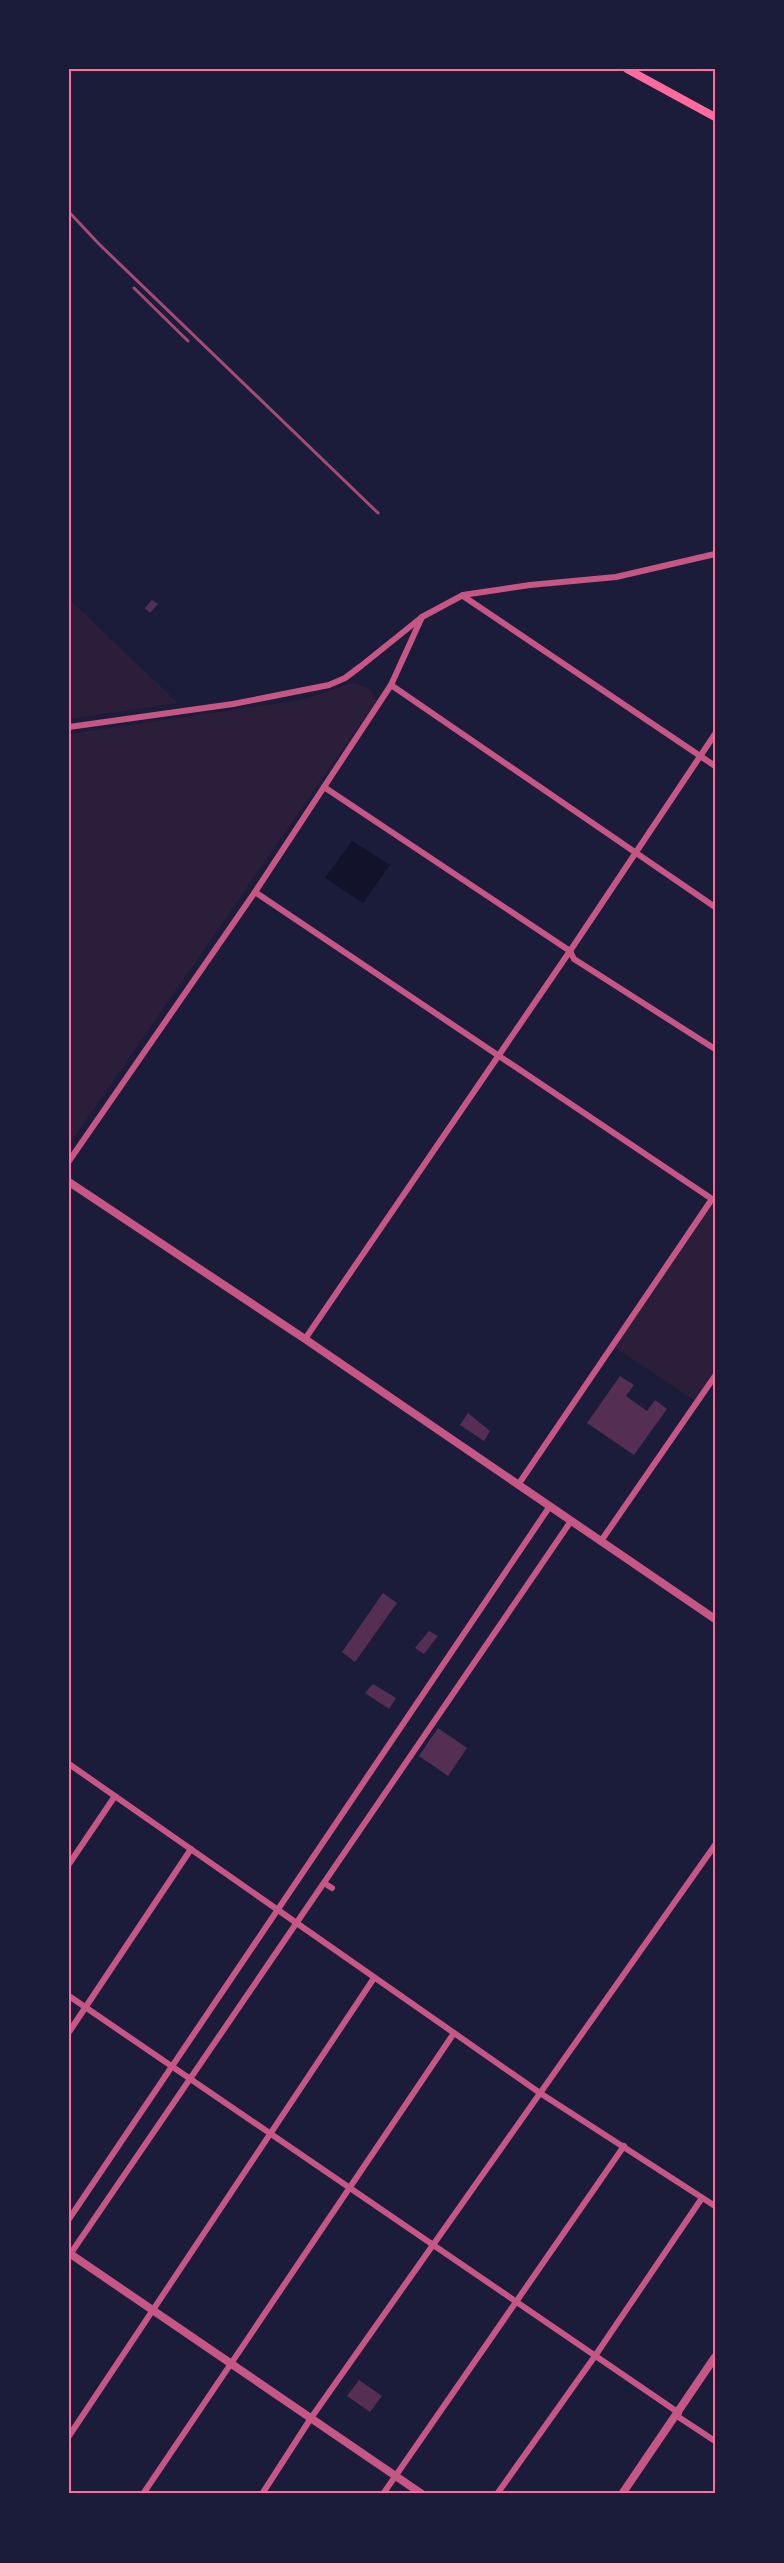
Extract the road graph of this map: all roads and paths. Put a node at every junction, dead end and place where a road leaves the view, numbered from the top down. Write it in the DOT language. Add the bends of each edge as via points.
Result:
graph roads {
  1 [pos="627,69"];
  2 [pos="715,117"];
  3 [pos="715,554"];
  4 [pos="463,595"];
  5 [pos="422,617"];
  6 [pos="391,685"];
  7 [pos="69,727"];
  8 [pos="715,734"];
  9 [pos="701,756"];
  10 [pos="715,766"];
  11 [pos="324,787"];
  12 [pos="635,852"];
  13 [pos="255,892"];
  14 [pos="715,907"];
  15 [pos="570,951"];
  16 [pos="715,1049"];
  17 [pos="498,1055"];
  18 [pos="69,1161"];
  19 [pos="69,1182"];
  20 [pos="714,1200"];
  21 [pos="305,1339"];
  22 [pos="715,1376"];
  23 [pos="518,1485"];
  24 [pos="550,1506"];
  25 [pos="571,1521"];
  26 [pos="601,1541"];
  27 [pos="715,1619"];
  28 [pos="69,1764"];
  29 [pos="115,1796"];
  30 [pos="715,1845"];
  31 [pos="191,1849"];
  32 [pos="69,1864"];
  33 [pos="324,1882"];
  34 [pos="332,1888"];
  35 [pos="277,1910"];
  36 [pos="296,1924"];
  37 [pos="374,1978"];
  38 [pos="69,1996"];
  39 [pos="85,2007"];
  40 [pos="69,2032"];
  41 [pos="454,2033"];
  42 [pos="171,2067"];
  43 [pos="190,2080"];
  44 [pos="540,2093"];
  45 [pos="271,2134"];
  46 [pos="624,2146"];
  47 [pos="350,2186"];
  48 [pos="702,2198"];
  49 [pos="715,2206"];
  50 [pos="69,2219"];
  51 [pos="434,2244"];
  52 [pos="70,2255"];
  53 [pos="516,2303"];
  54 [pos="154,2311"];
  55 [pos="595,2356"];
  56 [pos="715,2357"];
  57 [pos="231,2363"];
  58 [pos="678,2414"];
  59 [pos="311,2418"];
  60 [pos="69,2436"];
  61 [pos="715,2441"];
  62 [pos="396,2476"];
  63 [pos="142,2494"];
  64 [pos="262,2494"];
  65 [pos="383,2494"];
  66 [pos="422,2494"];
  67 [pos="497,2494"];
  68 [pos="622,2494"];
  1 -- 2 [label="main road"];
  3 -- 4 [label="street" via="616,577"];
  4 -- 5 [label="street"];
  4 -- 9 [label="street"];
  5 -- 6 [label="street"];
  5 -- 7 [label="street" via="345,678 329,685 233,704"];
  6 -- 11 [label="street"];
  6 -- 12 [label="street"];
  8 -- 9 [label="street"];
  9 -- 10 [label="street"];
  9 -- 12 [label="street"];
  11 -- 13 [label="street"];
  11 -- 15 [label="street"];
  12 -- 14 [label="street"];
  12 -- 15 [label="street"];
  13 -- 17 [label="street"];
  13 -- 18 [label="street"];
  15 -- 16 [label="street" via="574,959"];
  15 -- 17 [label="street"];
  17 -- 20 [label="street"];
  17 -- 21 [label="street"];
  19 -- 21 [label="street"];
  20 -- 23 [label="street"];
  21 -- 23 [label="street"];
  22 -- 26 [label="street"];
  23 -- 24 [label="street"];
  24 -- 25 [label="street"];
  24 -- 35 [label="street"];
  25 -- 26 [label="street"];
  25 -- 33 [label="street"];
  26 -- 27 [label="street"];
  28 -- 29 [label="street"];
  29 -- 31 [label="street"];
  29 -- 32 [label="street"];
  30 -- 44 [label="street"];
  31 -- 35 [label="street"];
  31 -- 39 [label="street"];
  33 -- 34 [label="street"];
  33 -- 36 [label="street"];
  35 -- 36 [label="street"];
  35 -- 42 [label="street"];
  36 -- 37 [label="street"];
  36 -- 43 [label="street"];
  37 -- 41 [label="street"];
  37 -- 45 [label="street"];
  38 -- 39 [label="street"];
  39 -- 40 [label="street"];
  39 -- 42 [label="street"];
  41 -- 44 [label="street"];
  41 -- 47 [label="street"];
  42 -- 43 [label="street"];
  42 -- 50 [label="street"];
  43 -- 45 [label="street"];
  43 -- 52 [label="street"];
  44 -- 46 [label="street"];
  44 -- 51 [label="street"];
  45 -- 47 [label="street"];
  45 -- 54 [label="street"];
  46 -- 48 [label="street"];
  46 -- 53 [label="street"];
  47 -- 51 [label="street"];
  47 -- 57 [label="street"];
  48 -- 49 [label="street"];
  48 -- 55 [label="street"];
  51 -- 53 [label="street"];
  51 -- 59 [label="street"];
  52 -- 54 [label="street"];
  53 -- 55 [label="street"];
  53 -- 62 [label="street"];
  54 -- 57 [label="street"];
  54 -- 60 [label="street"];
  55 -- 58 [label="street"];
  55 -- 67 [label="street"];
  56 -- 58 [label="street"];
  57 -- 59 [label="street"];
  57 -- 63 [label="street"];
  58 -- 61 [label="street"];
  58 -- 68 [label="street"];
  59 -- 62 [label="street"];
  59 -- 64 [label="street"];
  62 -- 65 [label="street"];
  62 -- 66 [label="street"];
}
